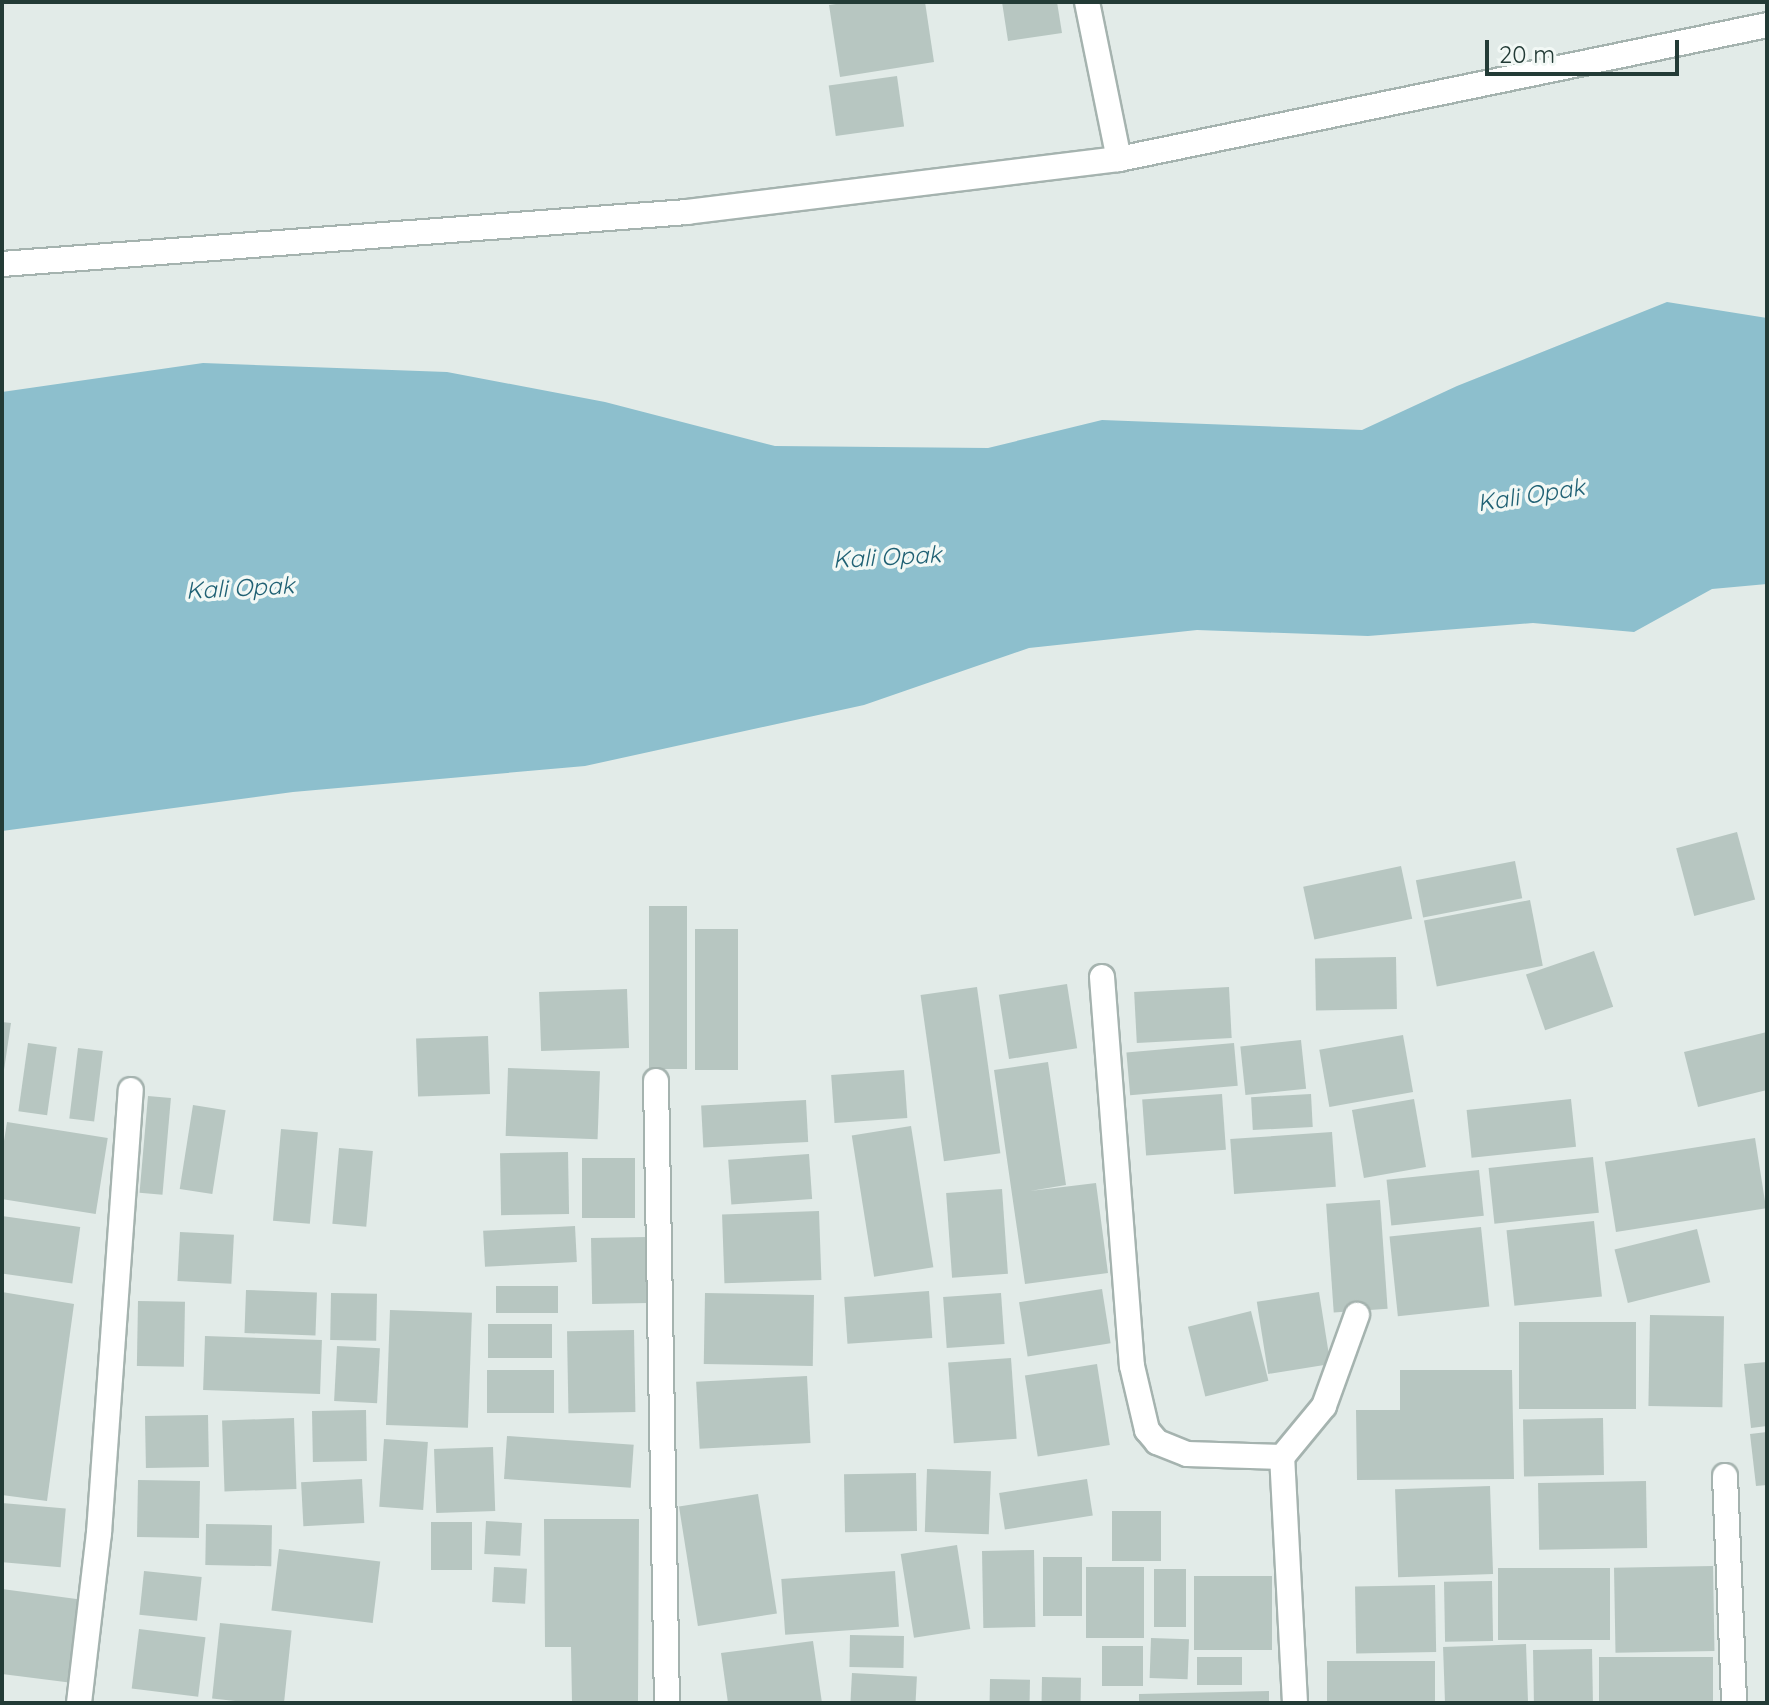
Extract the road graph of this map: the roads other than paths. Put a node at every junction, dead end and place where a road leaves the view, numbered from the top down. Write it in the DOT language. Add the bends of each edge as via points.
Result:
graph roads {
  1 [pos="1087,2"];
  2 [pos="1767,25"];
  3 [pos="1119,159"];
  4 [pos="2,264"];
  5 [pos="1102,977"];
  6 [pos="656,1081"];
  7 [pos="131,1090"];
  8 [pos="1357,1315"];
  9 [pos="1282,1457"];
  10 [pos="1725,1476"];
  11 [pos="79,1703"];
  12 [pos="667,1703"];
  13 [pos="1295,1703"];
  14 [pos="1734,1703"];
  1 -- 3 [label="street"];
  2 -- 3 [label="street"];
  3 -- 4 [label="street" via="687,212"];
  5 -- 9 [label="street" via="1132,1366 1147,1430 1164,1446 1187,1454"];
  6 -- 12 [label="street"];
  7 -- 11 [label="street" via="99,1533"];
  8 -- 9 [label="street" via="1324,1406"];
  9 -- 13 [label="street"];
  10 -- 14 [label="street"];
}
